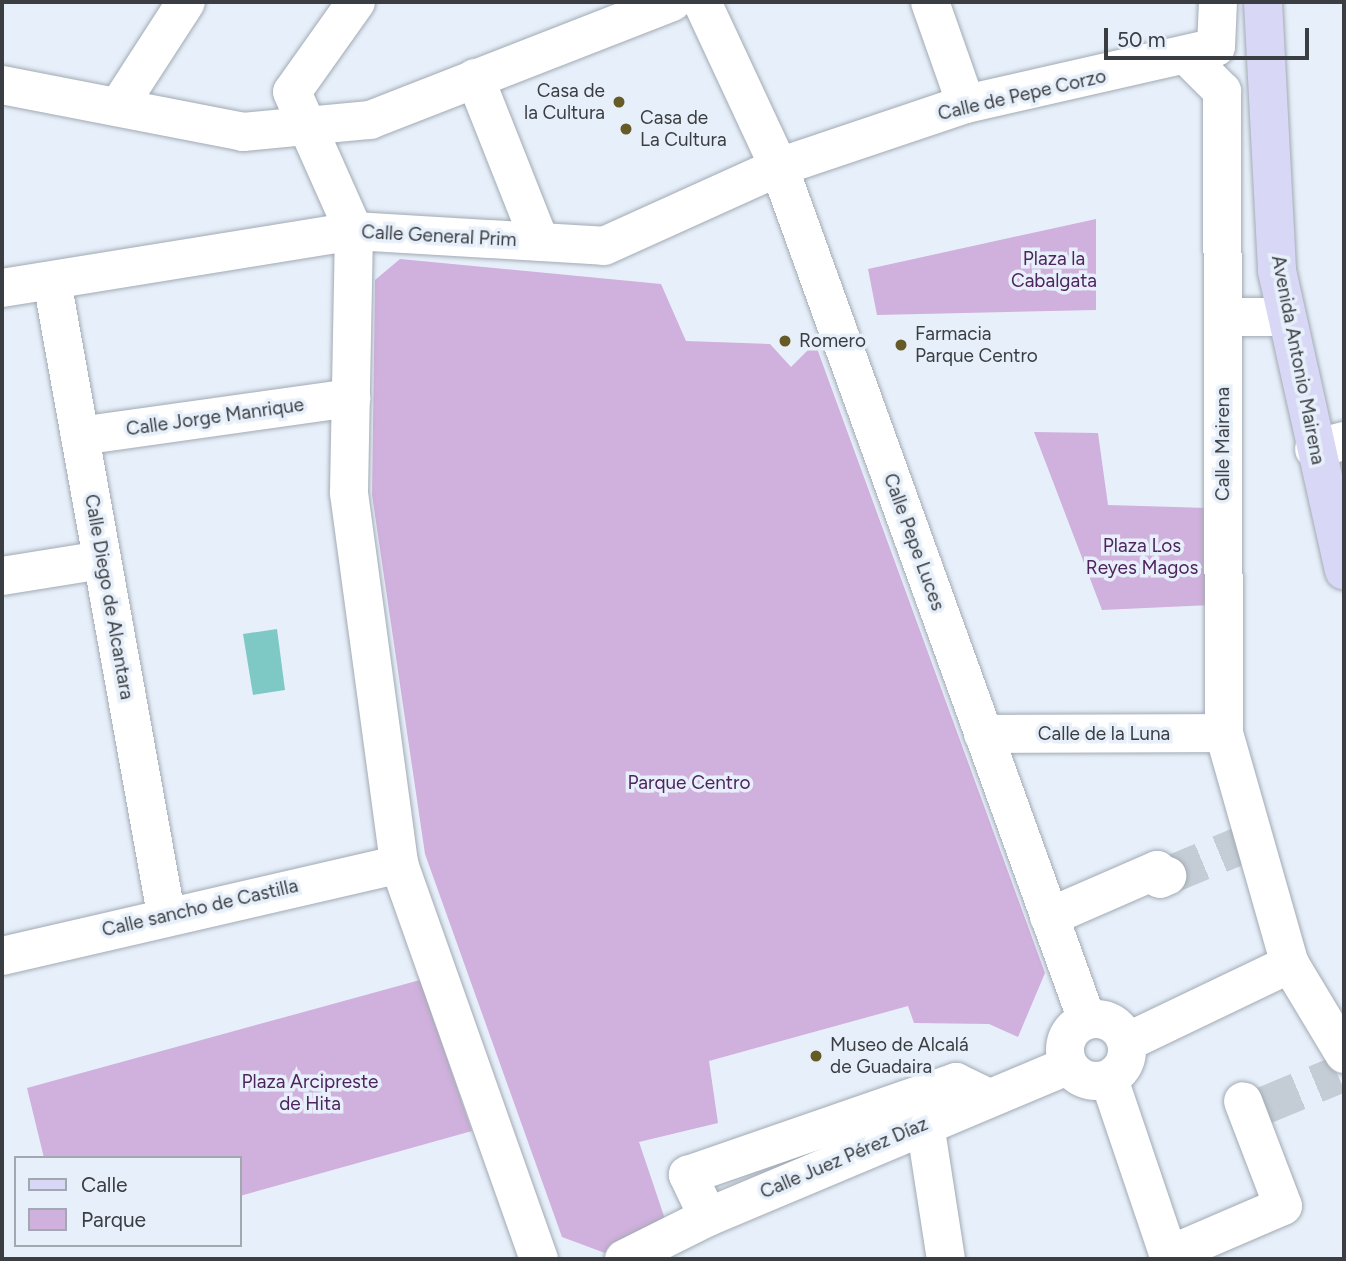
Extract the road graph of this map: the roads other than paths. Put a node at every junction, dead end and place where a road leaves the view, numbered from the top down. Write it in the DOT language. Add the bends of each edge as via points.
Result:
graph roads {
  1 [pos="186,2"];
  2 [pos="356,2"];
  3 [pos="671,2"];
  4 [pos="702,2"];
  5 [pos="930,2"];
  6 [pos="1218,2"];
  7 [pos="1263,6"];
  8 [pos="1188,57"];
  9 [pos="475,78"];
  10 [pos="2,85"];
  11 [pos="966,104"];
  12 [pos="118,107"];
  13 [pos="307,127"];
  14 [pos="779,167"];
  15 [pos="354,231"];
  16 [pos="540,242"];
  17 [pos="52,281"];
  18 [pos="2,288"];
  19 [pos="1223,317"];
  20 [pos="1286,317"];
  21 [pos="351,398"];
  22 [pos="80,436"];
  23 [pos="1329,445"];
  24 [pos="102,559"];
  25 [pos="1343,563"];
  26 [pos="2,576"];
  27 [pos="1224,733"];
  28 [pos="983,734"];
  29 [pos="399,864"];
  30 [pos="1162,873"];
  31 [pos="166,914"];
  32 [pos="1049,917"];
  33 [pos="2,956"];
  34 [pos="1290,964"];
  35 [pos="1087,1020"];
  36 [pos="1127,1042"];
  37 [pos="1069,1066"];
  38 [pos="1342,1067"];
  39 [pos="1109,1079"];
  40 [pos="986,1097"];
  41 [pos="1251,1106"];
  42 [pos="925,1124"];
  43 [pos="708,1217"];
  44 [pos="1170,1257"];
  45 [pos="539,1259"];
  46 [pos="624,1259"];
  47 [pos="946,1259"];
  1 -- 12 [label="street"];
  2 -- 13 [label="street" via="292,92"];
  3 -- 9 [label="street"];
  4 -- 14 [label="street, Calle Pepe Luces"];
  5 -- 11 [label="street"];
  6 -- 8 [label="street, Calle de Pepe Corzo" via="1216,47"];
  7 -- 20 [label="main road, Avenida Antonio Mairena" via="1277,271"];
  8 -- 11 [label="street, Calle de Pepe Corzo"];
  8 -- 19 [label="street, Calle Mairena" via="1222,91"];
  9 -- 13 [label="street" via="370,120"];
  9 -- 16 [label="street"];
  10 -- 12 [label="street"];
  11 -- 14 [label="street, Calle de Pepe Corzo"];
  12 -- 13 [label="street" via="243,132"];
  13 -- 15 [label="street"];
  14 -- 16 [label="street, Calle General Prim" via="604,246"];
  14 -- 28 [label="street, Calle Pepe Luces"];
  15 -- 16 [label="street, Calle General Prim"];
  15 -- 17 [label="street, Calle General Prim"];
  15 -- 21 [label="street"];
  17 -- 18 [label="street, Calle General Prim"];
  17 -- 22 [label="street, Calle Diego de Alcantara"];
  19 -- 20 [label="street"];
  19 -- 27 [label="street, Calle Mairena"];
  20 -- 23 [label="main road, Avenida Antonio Mairena"];
  21 -- 22 [label="street, Calle Jorge Manrique"];
  21 -- 29 [label="street" via="349,494"];
  22 -- 24 [label="street, Calle Diego de Alcantara"];
  23 -- 25 [label="main road, Avenida Antonio Mairena"];
  24 -- 26 [label="street"];
  24 -- 31 [label="street, Calle Diego de Alcantara"];
  27 -- 28 [label="street, Calle de la Luna"];
  27 -- 34 [label="street, Calle Mairena" via="1249,843"];
  28 -- 32 [label="street, Calle Pepe Luces"];
  29 -- 31 [label="street, Calle sancho de Castilla"];
  29 -- 45 [label="street"];
  30 -- 32 [label="street"];
  31 -- 33 [label="street, Calle sancho de Castilla"];
  32 -- 35 [label="street, Calle Pepe Luces"];
  34 -- 36 [label="street"];
  34 -- 38 [label="street, Calle Mairena"];
  35 -- 36 [label="street" via="1111,1022"];
  35 -- 37 [label="street" via="1065,1043"];
  36 -- 39 [label="street" via="1123,1066"];
  37 -- 39 [label="street" via="1083,1079"];
  37 -- 40 [label="street, Calle Juez Pérez Díaz"];
  39 -- 44 [label="street"];
  40 -- 42 [label="street, Calle Juez Pérez Díaz"];
  40 -- 43 [label="street" via="956,1082 688,1175"];
  41 -- 44 [label="street" via="1283,1206"];
  42 -- 43 [label="street, Calle Juez Pérez Díaz"];
  42 -- 47 [label="street"];
  43 -- 46 [label="street, Calle Juez Pérez Díaz"];
}
